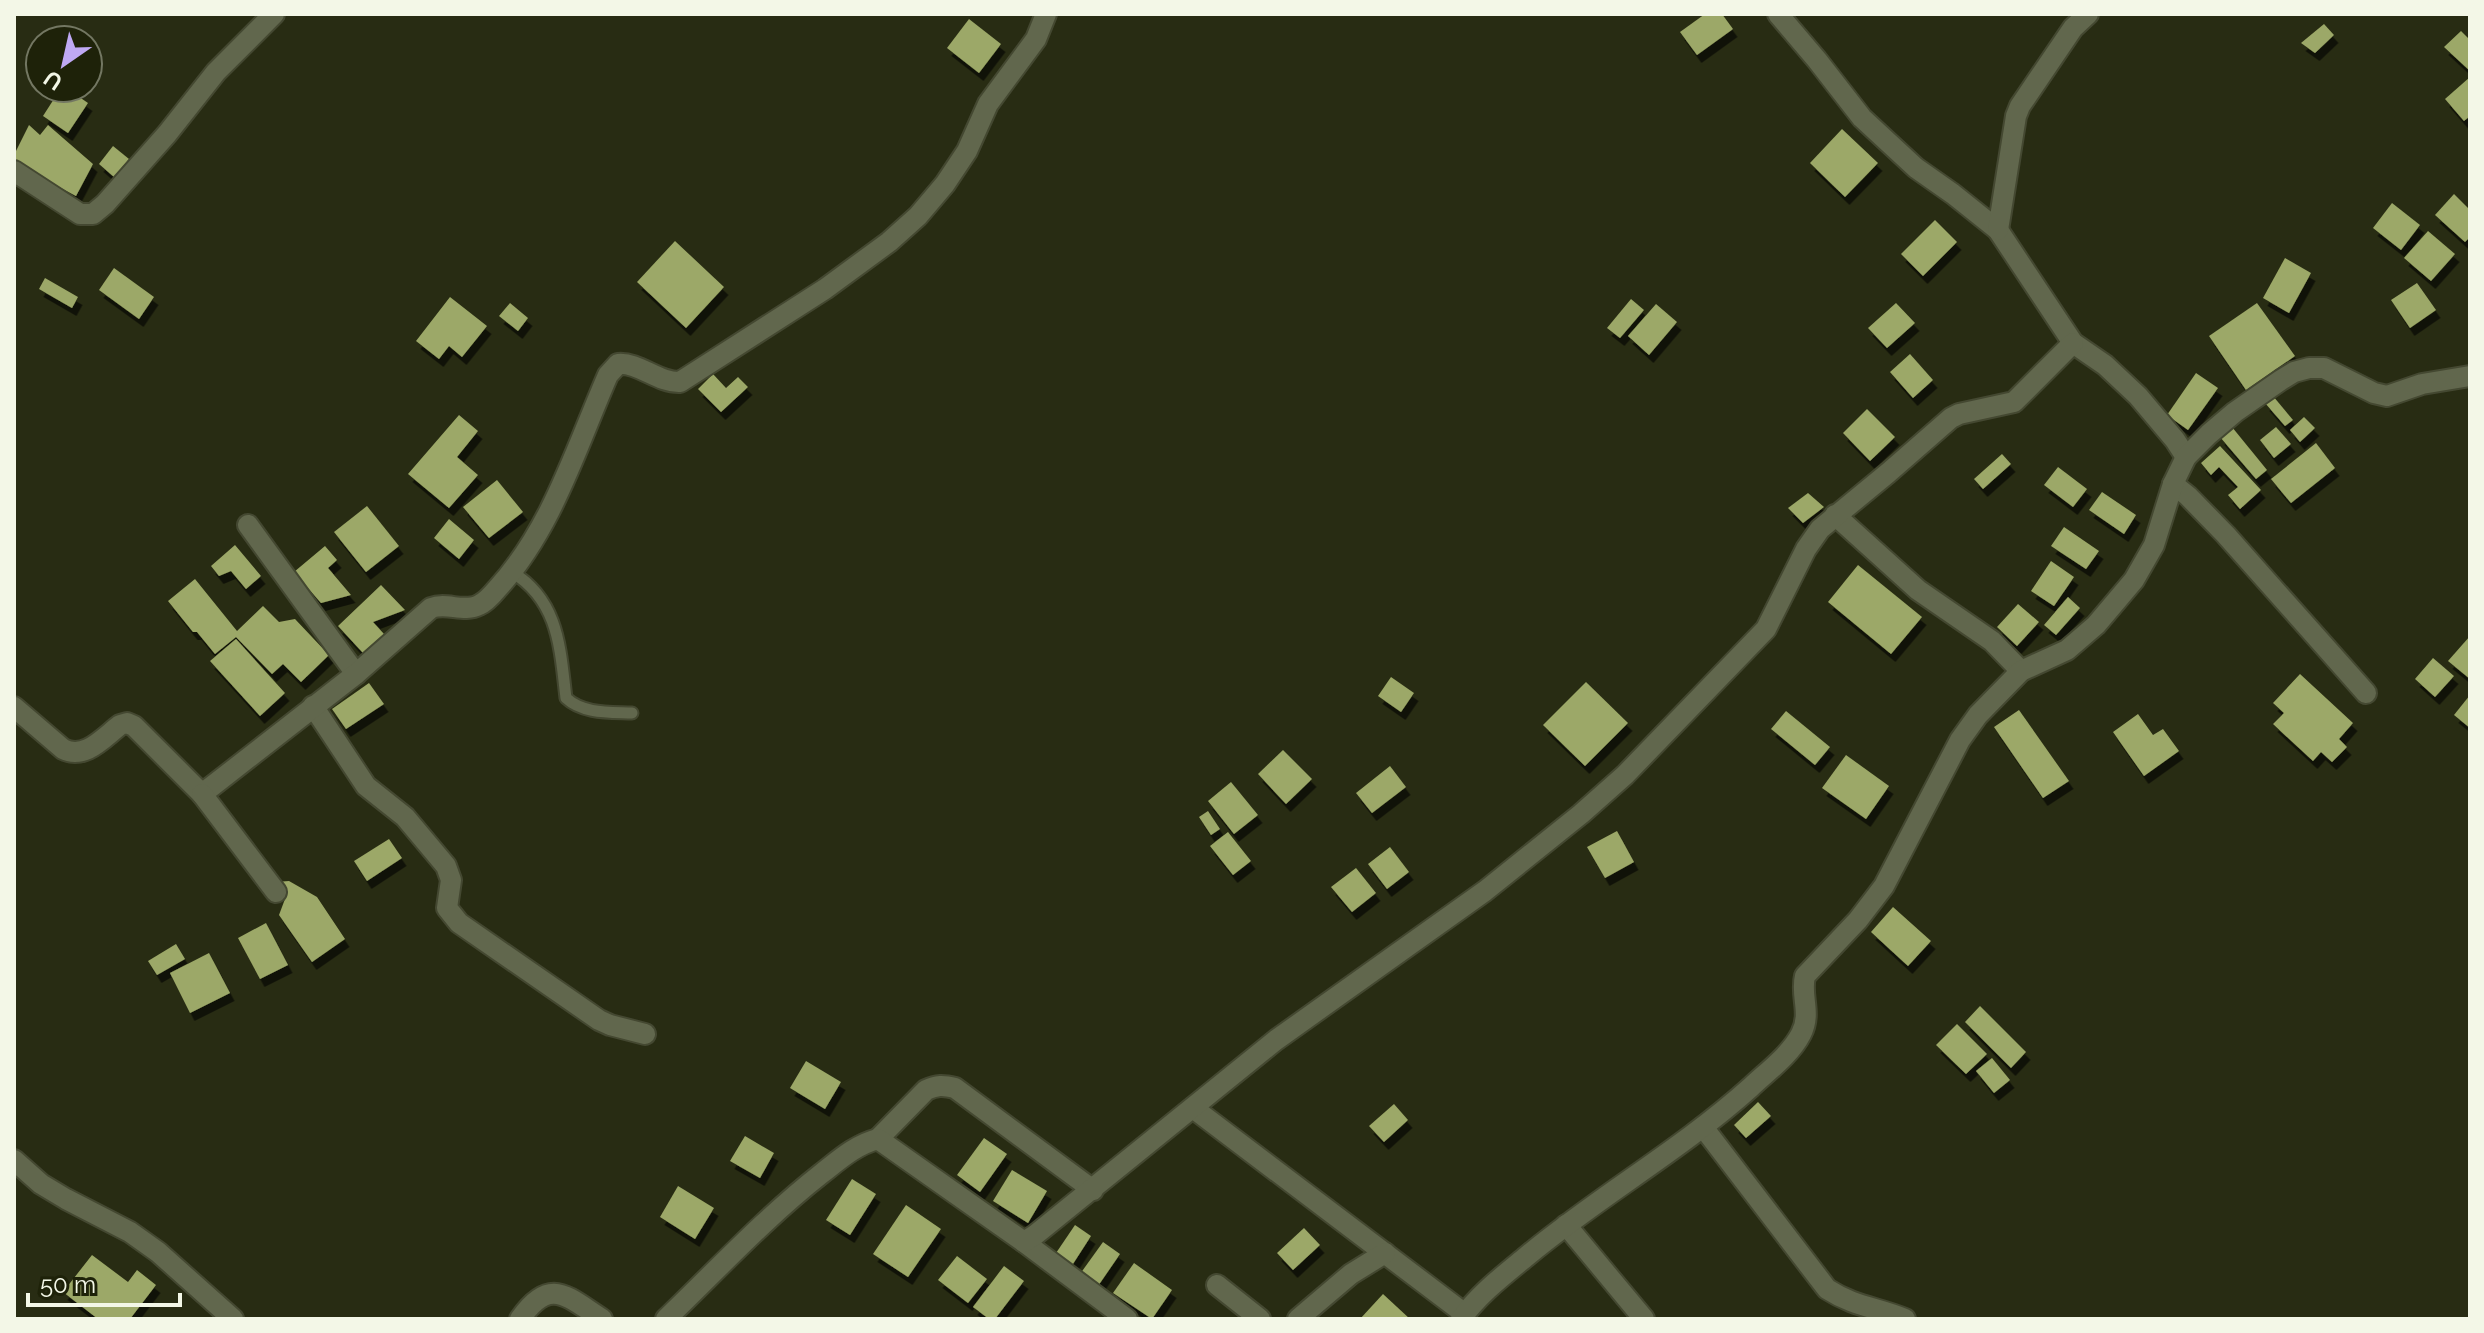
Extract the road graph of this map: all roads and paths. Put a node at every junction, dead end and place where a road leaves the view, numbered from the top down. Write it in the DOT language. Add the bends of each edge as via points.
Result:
graph roads {
  1 [pos="274,14"];
  2 [pos="1046,14"];
  3 [pos="1778,14"];
  4 [pos="2088,14"];
  5 [pos="14,171"];
  6 [pos="1998,230"];
  7 [pos="2073,343"];
  8 [pos="2470,376"];
  9 [pos="2186,457"];
  10 [pos="2173,484"];
  11 [pos="1835,515"];
  12 [pos="248,525"];
  13 [pos="512,572"];
  14 [pos="2021,671"];
  15 [pos="356,674"];
  16 [pos="2366,693"];
  17 [pos="313,706"];
  18 [pos="14,707"];
  19 [pos="632,713"];
  20 [pos="202,794"];
  21 [pos="276,892"];
  22 [pos="645,1034"];
  23 [pos="1193,1108"];
  24 [pos="1703,1127"];
  25 [pos="878,1139"];
  26 [pos="14,1160"];
  27 [pos="1093,1190"];
  28 [pos="1566,1225"];
  29 [pos="1024,1242"];
  30 [pos="1385,1253"];
  31 [pos="1217,1285"];
  32 [pos="1463,1316"];
  33 [pos="233,1319"];
  34 [pos="520,1319"];
  35 [pos="602,1319"];
  36 [pos="666,1319"];
  37 [pos="1127,1319"];
  38 [pos="1260,1319"];
  39 [pos="1298,1319"];
  40 [pos="1644,1319"];
  41 [pos="1905,1319"];
  1 -- 5 [label="street" via="216,72 93,214 80,214"];
  2 -- 13 [label="street" via="1036,39 988,104 945,184 889,242 680,382 625,364 613,368 568,473"];
  3 -- 6 [label="street" via="1862,118 1916,168"];
  4 -- 6 [label="street" via="2020,106"];
  6 -- 7 [label="street"];
  7 -- 9 [label="street" via="2138,396"];
  7 -- 11 [label="street" via="2014,402 1951,418"];
  8 -- 9 [label="street" via="2387,396 2324,368 2294,372 2235,412"];
  9 -- 10 [label="street"];
  10 -- 14 [label="street" via="2154,545 2134,580 2067,650"];
  10 -- 16 [label="street" via="2226,535"];
  11 -- 14 [label="street" via="1918,590 1992,641"];
  11 -- 23 [label="street" via="1806,549 1766,629 1625,775 1485,891 1276,1040"];
  12 -- 15 [label="street"];
  13 -- 15 [label="street" via="478,606 431,608"];
  13 -- 19 [label="lane" via="547,604 561,653 566,698 588,710"];
  14 -- 24 [label="street" via="1960,740 1870,906 1805,976 1807,1020 1801,1036"];
  15 -- 17 [label="street"];
  17 -- 20 [label="street"];
  17 -- 22 [label="street" via="366,786 405,817 446,866 451,880 447,908 459,923 599,1020"];
  18 -- 20 [label="street" via="71,753 84,752 120,725 134,726"];
  20 -- 21 [label="street"];
  23 -- 27 [label="street"];
  23 -- 30 [label="street"];
  24 -- 28 [label="street"];
  24 -- 41 [label="street" via="1827,1289 1861,1307"];
  25 -- 27 [label="street" via="926,1090 945,1085"];
  25 -- 29 [label="street"];
  25 -- 36 [label="street" via="863,1143 795,1194"];
  26 -- 33 [label="street" via="41,1184 149,1245"];
  27 -- 29 [label="street"];
  28 -- 32 [label="street"];
  28 -- 40 [label="street"];
  29 -- 37 [label="street"];
  30 -- 32 [label="street"];
  30 -- 39 [label="street"];
  31 -- 38 [label="street"];
  34 -- 35 [label="street" via="540,1296 552,1293"];
}
